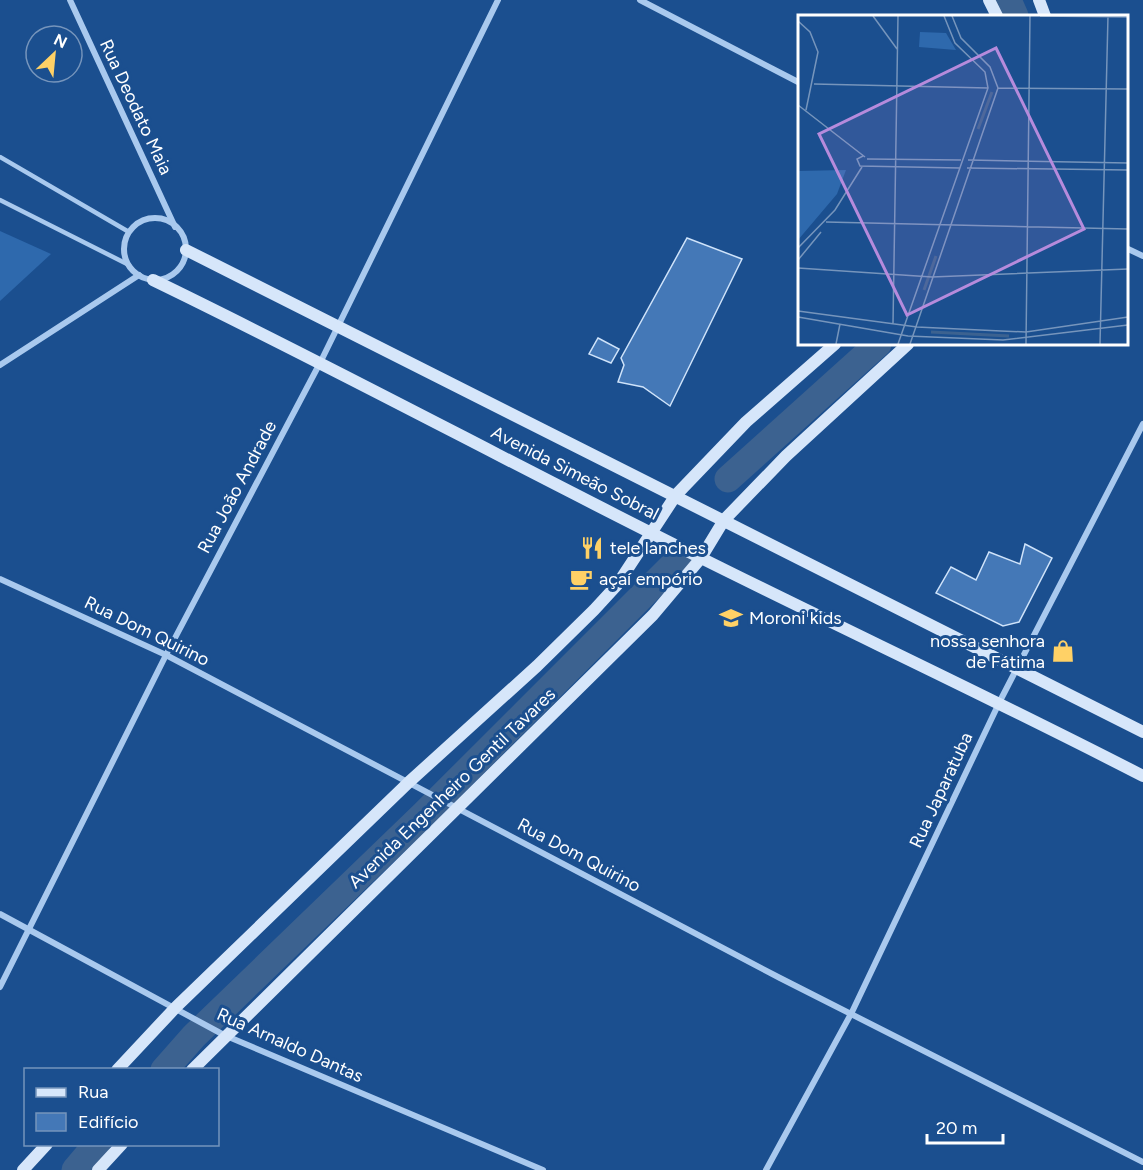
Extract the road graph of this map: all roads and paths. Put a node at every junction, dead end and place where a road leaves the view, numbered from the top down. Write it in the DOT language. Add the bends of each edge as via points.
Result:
graph roads {
  1 [pos="69,0"];
  2 [pos="498,0"];
  3 [pos="640,0"];
  4 [pos="989,0"];
  5 [pos="1039,0"];
  6 [pos="996,15"];
  7 [pos="1045,15"];
  8 [pos="798,82"];
  9 [pos="0,158"];
  10 [pos="0,200"];
  11 [pos="175,227"];
  12 [pos="129,232"];
  13 [pos="1128,249"];
  14 [pos="186,250"];
  15 [pos="1143,256"];
  16 [pos="129,265"];
  17 [pos="139,275"];
  18 [pos="153,280"];
  19 [pos="337,326"];
  20 [pos="834,345"];
  21 [pos="907,345"];
  22 [pos="321,361"];
  23 [pos="0,365"];
  24 [pos="1143,424"];
  25 [pos="676,495"];
  26 [pos="724,520"];
  27 [pos="653,534"];
  28 [pos="701,558"];
  29 [pos="0,579"];
  30 [pos="165,655"];
  31 [pos="1018,667"];
  32 [pos="1000,701"];
  33 [pos="1143,732"];
  34 [pos="1143,776"];
  35 [pos="413,784"];
  36 [pos="455,806"];
  37 [pos="0,914"];
  38 [pos="28,930"];
  39 [pos="0,987"];
  40 [pos="179,1008"];
  41 [pos="852,1012"];
  42 [pos="221,1033"];
  43 [pos="119,1068"];
  44 [pos="194,1068"];
  45 [pos="45,1146"];
  46 [pos="120,1146"];
  47 [pos="1143,1161"];
  48 [pos="23,1170"];
  49 [pos="98,1170"];
  50 [pos="543,1170"];
  51 [pos="766,1170"];
  1 -- 11 [label="street, Rua Deodato Maia"];
  2 -- 19 [label="street, Rua João Andrade"];
  3 -- 8 [label="street"];
  4 -- 6 [label="main road"];
  5 -- 7 [label="main road"];
  9 -- 12 [label="lane"];
  10 -- 16 [label="lane"];
  11 -- 12 [label="street" via="151,219"];
  11 -- 14 [label="street"];
  12 -- 16 [label="street" via="124,248"];
  13 -- 15 [label="street"];
  14 -- 18 [label="street" via="179,268 163,279"];
  14 -- 19 [label="main road, Avenida Simeão Sobral"];
  16 -- 17 [label="street"];
  17 -- 18 [label="street"];
  17 -- 23 [label="street"];
  18 -- 22 [label="main road, Avenida Simeão Sobral"];
  19 -- 22 [label="street, Rua João Andrade"];
  19 -- 25 [label="main road, Avenida Simeão Sobral"];
  20 -- 25 [label="main road, Avenida Engenheiro Gentil Tavares" via="746,422"];
  21 -- 26 [label="main road, Avenida Engenheiro Gentil Tavares" via="793,449"];
  22 -- 27 [label="main road, Avenida Simeão Sobral"];
  22 -- 30 [label="street, Rua João Andrade"];
  24 -- 31 [label="street, Rua Japaratuba"];
  25 -- 26 [label="main road, Avenida Simeão Sobral"];
  25 -- 27 [label="main road, Avenida Engenheiro Gentil Tavares"];
  26 -- 28 [label="main road, Avenida Engenheiro Gentil Tavares"];
  26 -- 31 [label="main road, Avenida Simeão Sobral"];
  27 -- 28 [label="main road, Avenida Simeão Sobral"];
  27 -- 35 [label="main road, Avenida Engenheiro Gentil Tavares" via="594,610"];
  28 -- 32 [label="main road, Avenida Simeão Sobral"];
  28 -- 36 [label="main road, Avenida Engenheiro Gentil Tavares" via="653,615"];
  29 -- 30 [label="street, Rua Dom Quirino"];
  30 -- 35 [label="street, Rua Dom Quirino"];
  30 -- 38 [label="street, Rua João Andrade"];
  31 -- 32 [label="street, Rua Japaratuba"];
  31 -- 33 [label="main road, Avenida Simeão Sobral"];
  32 -- 34 [label="main road, Avenida Simeão Sobral"];
  32 -- 41 [label="street, Rua Japaratuba"];
  35 -- 36 [label="street, Rua Dom Quirino"];
  35 -- 40 [label="main road, Avenida Engenheiro Gentil Tavares"];
  36 -- 41 [label="street, Rua Dom Quirino"];
  36 -- 42 [label="main road, Avenida Engenheiro Gentil Tavares"];
  37 -- 38 [label="street, Rua Arnaldo Dantas"];
  38 -- 39 [label="street, Rua João Andrade"];
  38 -- 40 [label="street, Rua Arnaldo Dantas"];
  40 -- 42 [label="street, Rua Arnaldo Dantas"];
  40 -- 43 [label="main road, Avenida Engenheiro Gentil Tavares"];
  41 -- 47 [label="street, Rua Dom Quirino"];
  41 -- 51 [label="street, Rua Japaratuba"];
  42 -- 44 [label="main road, Avenida Engenheiro Gentil Tavares"];
  42 -- 50 [label="street, Rua Arnaldo Dantas"];
  45 -- 48 [label="main road"];
  46 -- 49 [label="main road"];
}
